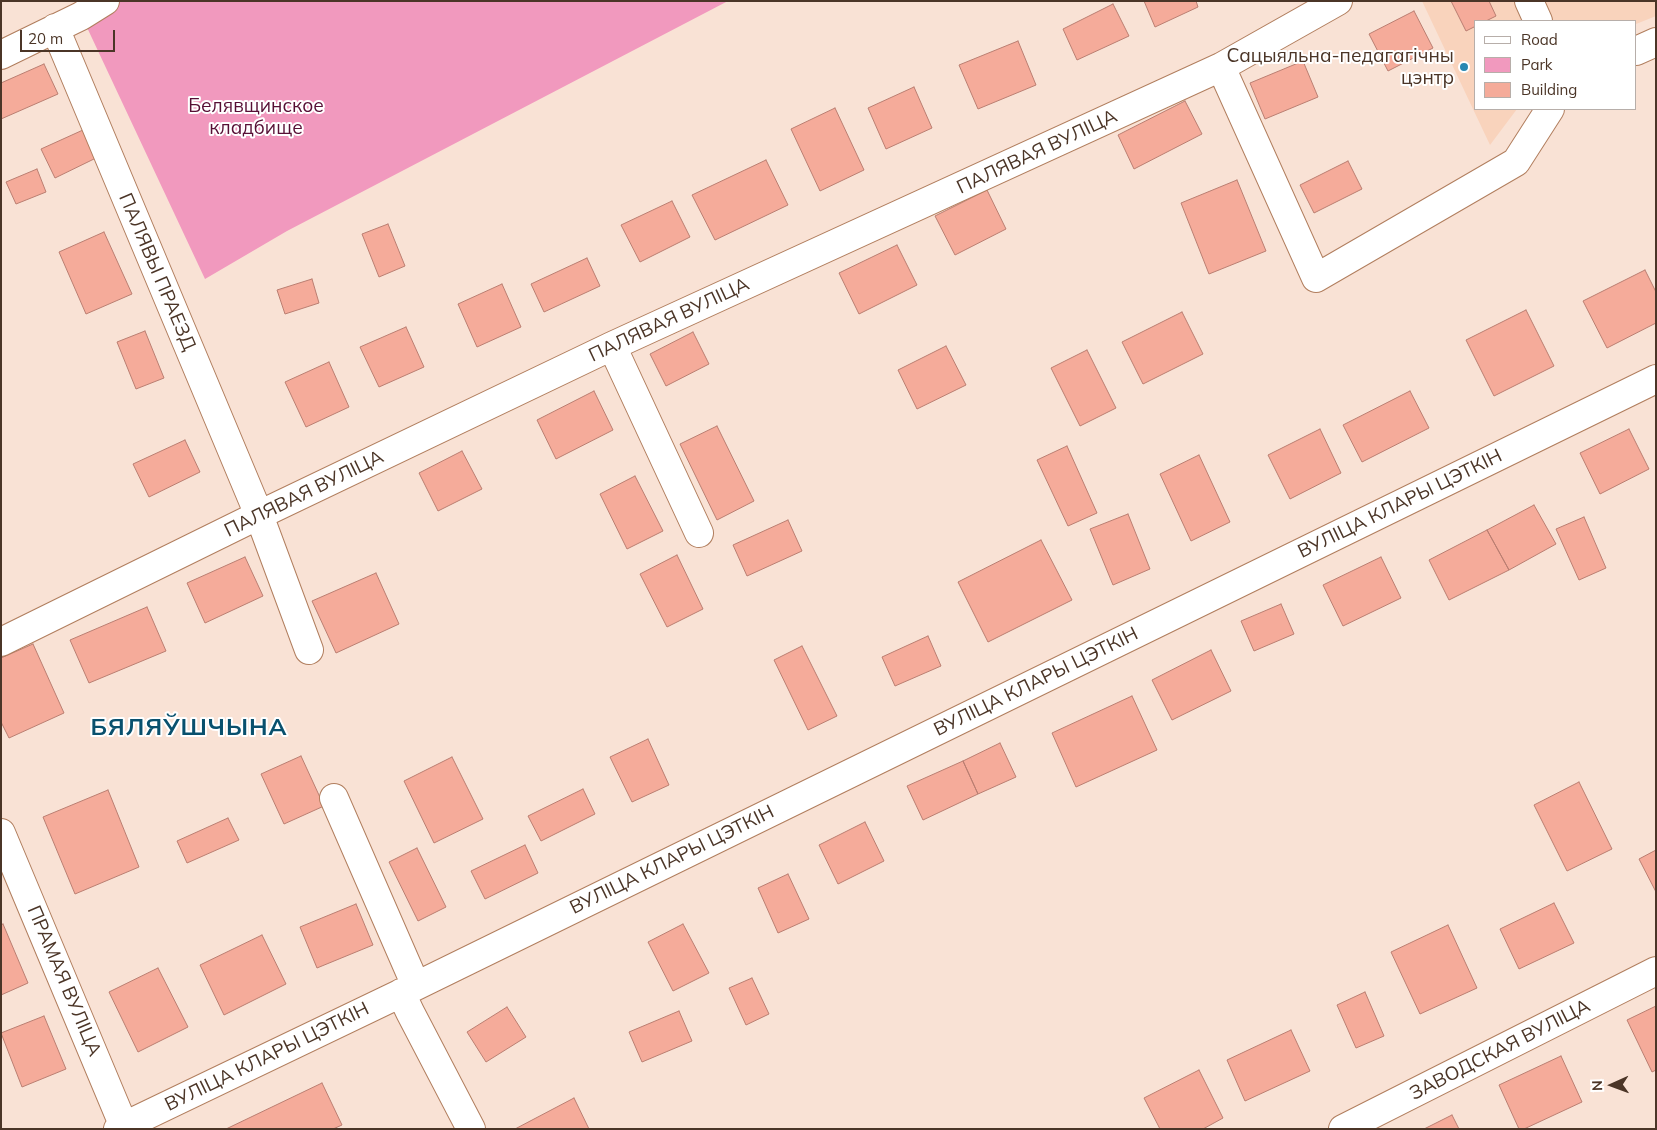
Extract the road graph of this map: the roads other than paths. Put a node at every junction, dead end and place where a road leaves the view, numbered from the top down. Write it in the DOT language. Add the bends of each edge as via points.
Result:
graph roads {
  1 [pos="105,1"];
  2 [pos="1338,1"];
  3 [pos="1528,1"];
  4 [pos="1538,20"];
  5 [pos="55,28"];
  6 [pos="1656,42"];
  7 [pos="1637,50"];
  8 [pos="1,55"];
  9 [pos="1221,67"];
  10 [pos="1549,110"];
  11 [pos="612,346"];
  12 [pos="1656,379"];
  13 [pos="259,516"];
  14 [pos="699,533"];
  15 [pos="1,642"];
  16 [pos="309,650"];
  17 [pos="334,798"];
  18 [pos="1,833"];
  19 [pos="1656,972"];
  20 [pos="408,989"];
  21 [pos="122,1128"];
  22 [pos="471,1129"];
  23 [pos="1343,1129"];
  1 -- 5 [label="street"];
  2 -- 9 [label="street, ПАЛЯВАЯ ВУЛІЦА"];
  3 -- 4 [label="street"];
  5 -- 8 [label="street"];
  5 -- 13 [label="street, ПАЛЯВЫ ПРАЕЗД"];
  6 -- 7 [label="street"];
  9 -- 10 [label="street" via="1316,278 1516,162"];
  9 -- 11 [label="street, ПАЛЯВАЯ ВУЛІЦА"];
  11 -- 13 [label="street, ПАЛЯВАЯ ВУЛІЦА"];
  11 -- 14 [label="street"];
  12 -- 20 [label="street, ВУЛІЦА КЛАРЫ ЦЭТКІН"];
  13 -- 15 [label="street, ПАЛЯВАЯ ВУЛІЦА"];
  13 -- 16 [label="street, ПАЛЯВЫ ПРАЕЗД"];
  17 -- 20 [label="street"];
  18 -- 21 [label="street, ПРАМАЯ ВУЛІЦА"];
  19 -- 23 [label="street, ЗАВОДСКАЯ ВУЛІЦА"];
  20 -- 21 [label="street, ВУЛІЦА КЛАРЫ ЦЭТКІН"];
  20 -- 22 [label="street" via="410,1012"];
}
